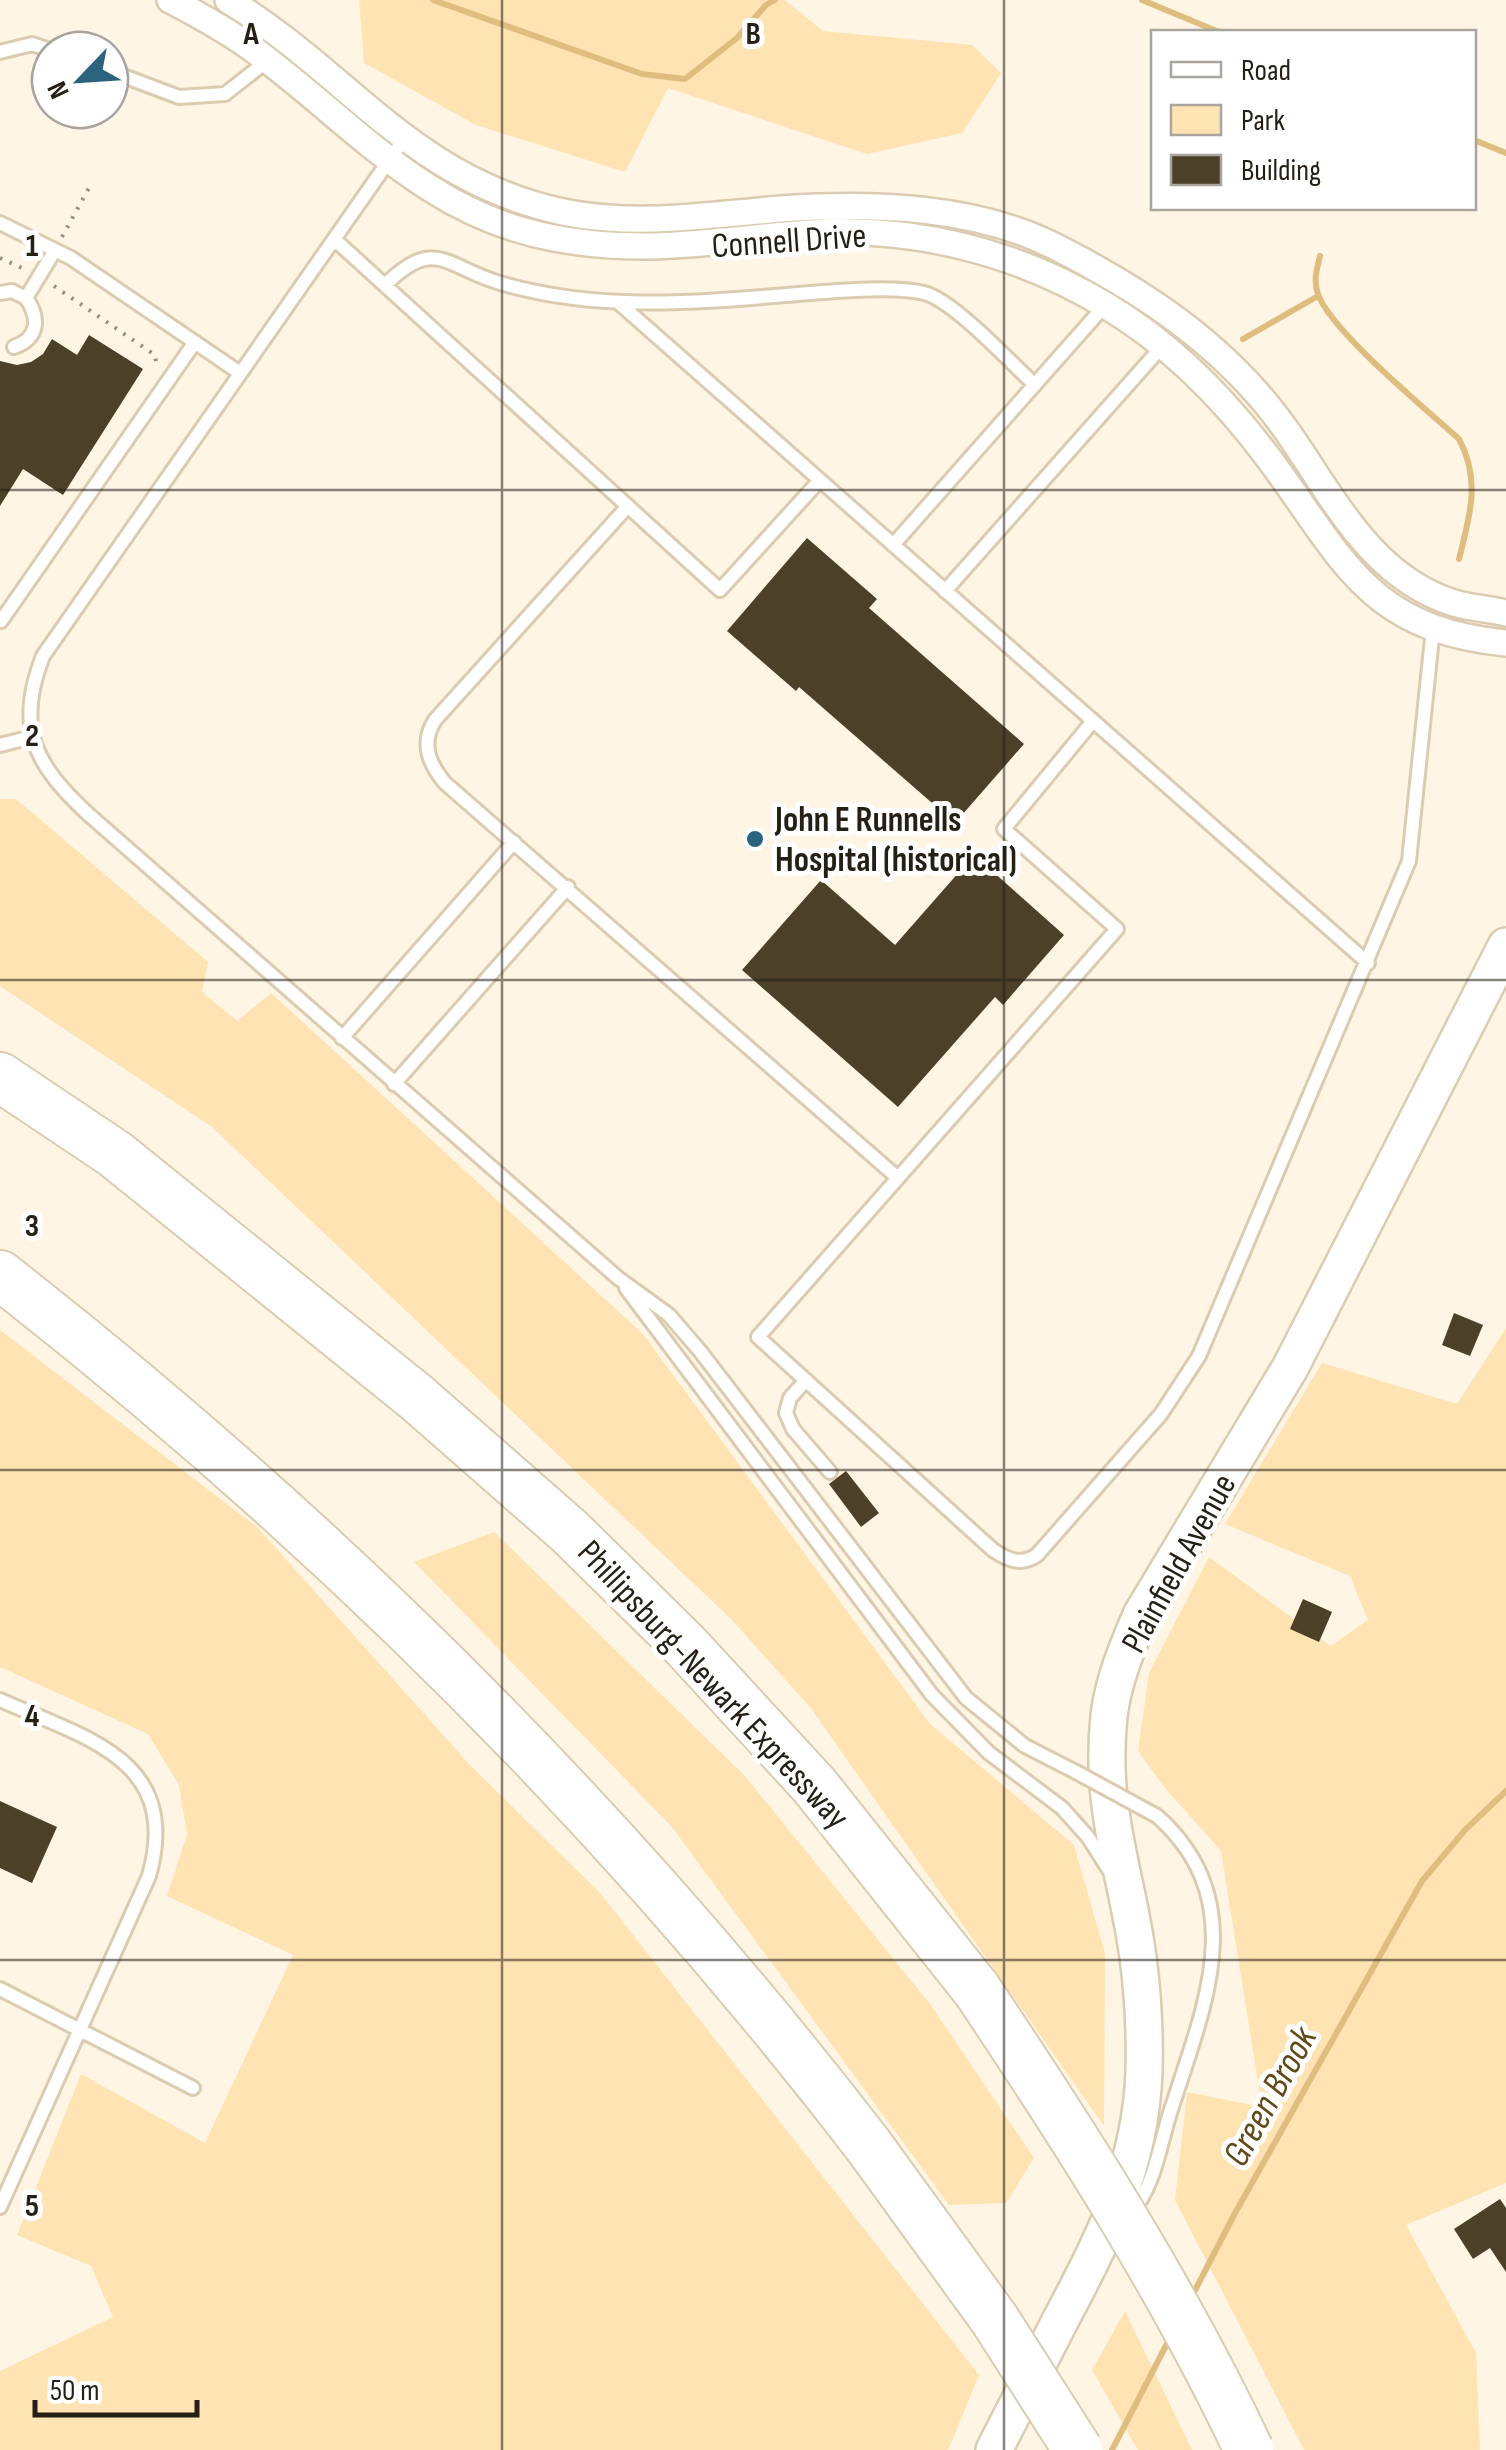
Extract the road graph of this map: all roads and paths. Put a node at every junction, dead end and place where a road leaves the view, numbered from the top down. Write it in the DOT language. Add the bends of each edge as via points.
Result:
graph roads {
  1 [pos="170,0"];
  2 [pos="228,0"];
  3 [pos="288,43"];
  4 [pos="30,44"];
  5 [pos="0,52"];
  6 [pos="268,61"];
  7 [pos="130,79"];
  8 [pos="404,139"];
  9 [pos="388,162"];
  10 [pos="90,186"];
  11 [pos="0,223"];
  12 [pos="334,239"];
  13 [pos="55,250"];
  14 [pos="0,258"];
  15 [pos="38,277"];
  16 [pos="1123,282"];
  17 [pos="385,285"];
  18 [pos="0,293"];
  19 [pos="26,298"];
  20 [pos="620,304"];
  21 [pos="1105,305"];
  22 [pos="1183,323"];
  23 [pos="195,342"];
  24 [pos="1164,344"];
  25 [pos="14,347"];
  26 [pos="240,373"];
  27 [pos="154,376"];
  28 [pos="1034,384"];
  29 [pos="820,480"];
  30 [pos="628,506"];
  31 [pos="894,545"];
  32 [pos="945,591"];
  33 [pos="1506,613"];
  34 [pos="0,622"];
  35 [pos="1434,628"];
  36 [pos="1506,643"];
  37 [pos="1092,721"];
  38 [pos="32,738"];
  39 [pos="0,745"];
  40 [pos="514,842"];
  41 [pos="568,887"];
  42 [pos="1506,946"];
  43 [pos="1368,963"];
  44 [pos="342,1038"];
  45 [pos="0,1077"];
  46 [pos="394,1084"];
  47 [pos="898,1178"];
  48 [pos="0,1275"];
  49 [pos="618,1278"];
  50 [pos="806,1380"];
  51 [pos="830,1472"];
  52 [pos="0,1700"];
  53 [pos="1124,1893"];
  54 [pos="0,1990"];
  55 [pos="80,2030"];
  56 [pos="193,2088"];
  57 [pos="0,2207"];
  58 [pos="1104,2238"];
  59 [pos="994,2450"];
  60 [pos="1078,2450"];
  61 [pos="1249,2450"];
  1 -- 6 [label="street, Connell Drive"];
  2 -- 3 [label="street, Connell Drive"];
  3 -- 6 [label="lane"];
  3 -- 8 [label="street, Connell Drive"];
  4 -- 5 [label="lane"];
  6 -- 7 [label="lane" via="225,94 179,97"];
  6 -- 9 [label="street, Connell Drive"];
  8 -- 9 [label="lane"];
  8 -- 16 [label="street, Connell Drive" via="482,187 565,212 636,220 898,207 1006,227"];
  9 -- 12 [label="lane"];
  9 -- 21 [label="street, Connell Drive" via="448,200 553,238 654,248 875,232 994,254"];
  10 -- 13 [label="path"];
  11 -- 13 [label="lane"];
  12 -- 17 [label="lane"];
  12 -- 26 [label="lane"];
  13 -- 15 [label="lane"];
  13 -- 23 [label="lane"];
  14 -- 15 [label="path"];
  15 -- 19 [label="lane"];
  15 -- 27 [label="path" via="155,355"];
  16 -- 21 [label="lane"];
  16 -- 22 [label="street, Connell Drive"];
  17 -- 20 [label="lane" via="423,257 548,296"];
  17 -- 30 [label="lane"];
  18 -- 19 [label="lane"];
  19 -- 25 [label="lane" via="36,324"];
  20 -- 28 [label="lane" via="921,292 947,305"];
  20 -- 29 [label="lane"];
  21 -- 24 [label="street, Connell Drive"];
  21 -- 28 [label="lane"];
  22 -- 24 [label="lane"];
  22 -- 33 [label="street, Connell Drive" via="1260,396 1366,544 1395,571 1454,603"];
  23 -- 26 [label="lane"];
  23 -- 34 [label="lane"];
  24 -- 32 [label="lane"];
  24 -- 35 [label="street, Connell Drive" via="1240,422 1345,568 1403,616"];
  26 -- 38 [label="lane" via="43,656 29,702"];
  28 -- 31 [label="lane"];
  29 -- 30 [label="lane" via="720,590"];
  29 -- 31 [label="lane"];
  30 -- 40 [label="lane" via="428,730 436,773"];
  31 -- 32 [label="lane"];
  32 -- 37 [label="lane"];
  35 -- 36 [label="street, Connell Drive"];
  35 -- 43 [label="lane" via="1410,861"];
  37 -- 43 [label="lane"];
  37 -- 47 [label="lane" via="1004,828 1117,929"];
  38 -- 39 [label="lane"];
  38 -- 44 [label="lane" via="46,772 65,792"];
  40 -- 41 [label="lane"];
  40 -- 44 [label="lane"];
  41 -- 46 [label="lane"];
  41 -- 47 [label="lane"];
  42 -- 53 [label="main road, Plainfield Avenue" via="1290,1368 1165,1573 1124,1655 1109,1713 1106,1762"];
  43 -- 50 [label="lane" via="1191,1374 1037,1555 1018,1562 993,1550"];
  44 -- 46 [label="lane"];
  45 -- 61 [label="highway, Phillipsburg-Newark Expressway, bridge" via="115,1154 416,1397 569,1531 814,1784 976,1990 1095,2170"];
  46 -- 49 [label="lane"];
  47 -- 50 [label="lane" via="758,1336"];
  48 -- 60 [label="highway, bridge" via="273,1502 595,1819 710,1948 868,2145"];
  49 -- 53 [label="lane" via="932,1696 989,1753 1062,1808"];
  49 -- 58 [label="lane, bridge" via="687,1333 966,1698 1025,1746 1157,1816 1185,1846 1214,1920 1208,1993 1141,2201"];
  50 -- 51 [label="lane" via="786,1413"];
  52 -- 55 [label="lane" via="107,1748 146,1788 156,1818 158,1846 149,1876"];
  53 -- 58 [label="main road, Plainfield Avenue" via="1138,1954 1144,2074 1123,2192"];
  54 -- 55 [label="lane"];
  55 -- 56 [label="lane"];
  55 -- 57 [label="lane"];
  58 -- 59 [label="main road, Plainfield Avenue"];
}
